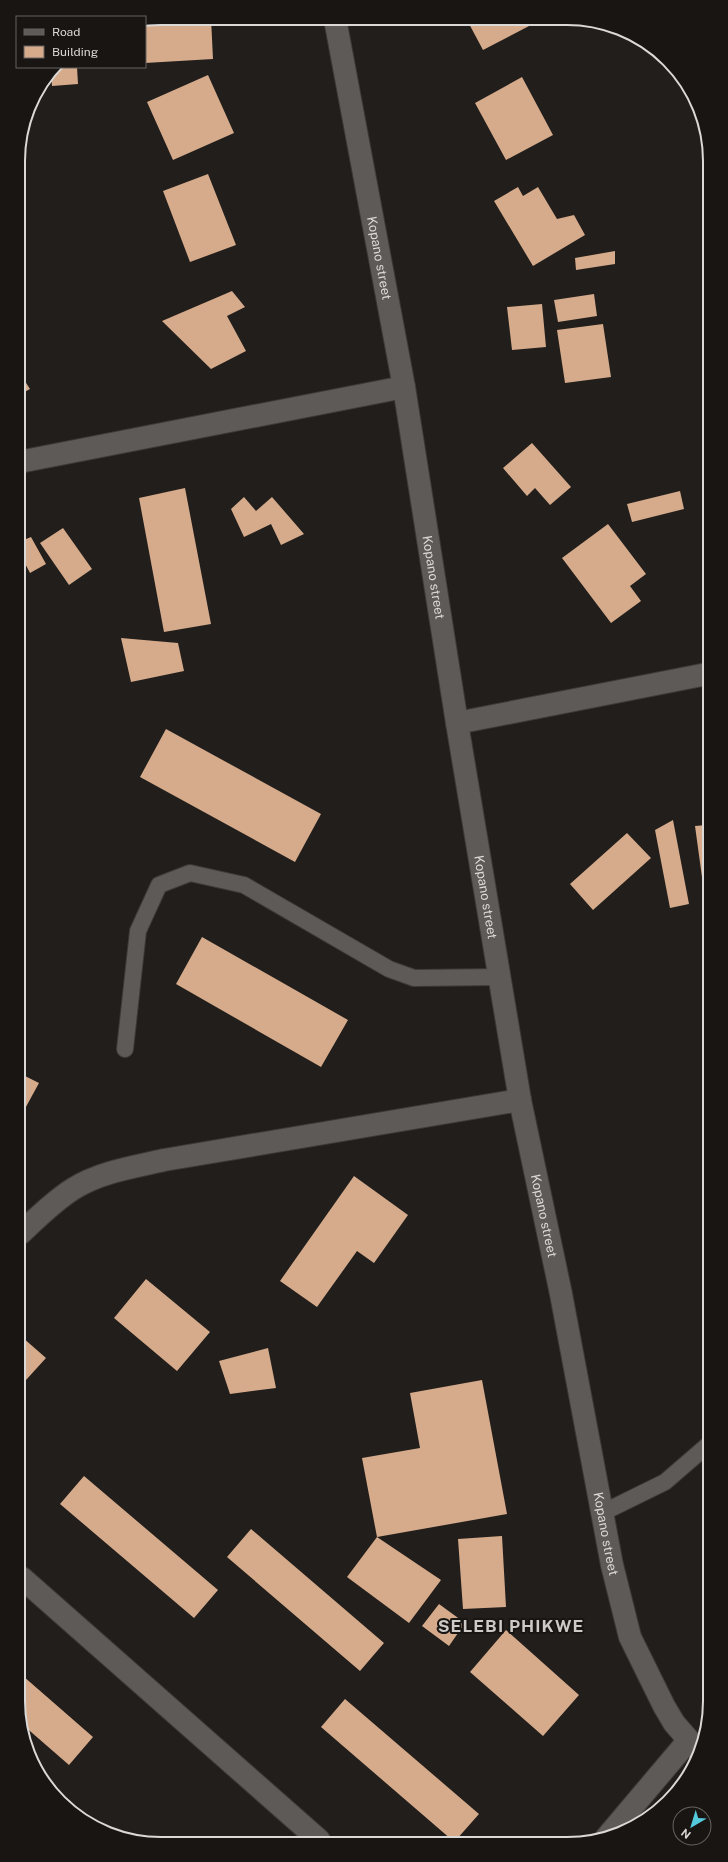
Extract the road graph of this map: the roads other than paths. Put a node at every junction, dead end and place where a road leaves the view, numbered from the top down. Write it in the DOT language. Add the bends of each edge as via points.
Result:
graph roads {
  1 [pos="336,25"];
  2 [pos="404,386"];
  3 [pos="25,461"];
  4 [pos="703,675"];
  5 [pos="457,723"];
  6 [pos="499,977"];
  7 [pos="125,1049"];
  8 [pos="520,1100"];
  9 [pos="25,1229"];
  10 [pos="703,1449"];
  11 [pos="602,1513"];
  12 [pos="25,1581"];
  13 [pos="694,1747"];
  14 [pos="616,1828"];
  15 [pos="316,1837"];
  1 -- 2 [label="street, Kopano street"];
  2 -- 3 [label="street"];
  2 -- 5 [label="street, Kopano street"];
  4 -- 5 [label="street"];
  5 -- 6 [label="street, Kopano street"];
  6 -- 7 [label="lane" via="414,978 389,970 244,885 190,873 159,885 138,931"];
  6 -- 8 [label="street, Kopano street"];
  8 -- 9 [label="street" via="269,1141 122,1170 74,1188 50,1205"];
  8 -- 11 [label="street, Kopano street" via="561,1294"];
  10 -- 11 [label="lane" via="666,1482"];
  11 -- 13 [label="street, Kopano street" via="630,1637 664,1706"];
  12 -- 15 [label="street"];
  13 -- 14 [label="street"];
}
